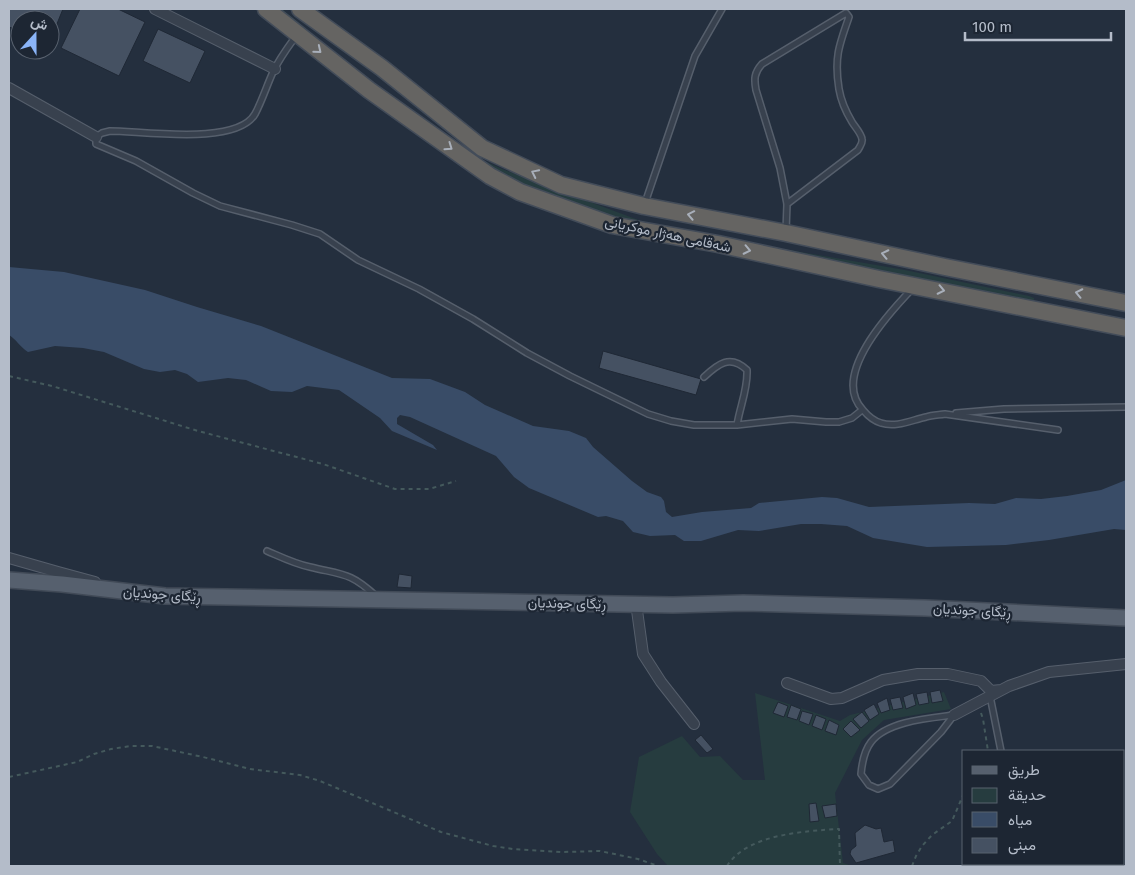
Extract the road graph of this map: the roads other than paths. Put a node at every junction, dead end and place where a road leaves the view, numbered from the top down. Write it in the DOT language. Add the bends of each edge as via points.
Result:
graph roads {
  1 [pos="155,9"];
  2 [pos="266,9"];
  3 [pos="300,9"];
  4 [pos="722,9"];
  5 [pos="848,12"];
  6 [pos="297,33"];
  7 [pos="274,69"];
  8 [pos="9,88"];
  9 [pos="96,138"];
  10 [pos="787,204"];
  11 [pos="644,206"];
  12 [pos="786,233"];
  13 [pos="916,285"];
  14 [pos="1052,288"];
  15 [pos="1126,303"];
  16 [pos="1058,315"];
  17 [pos="1126,328"];
  18 [pos="704,377"];
  19 [pos="1126,407"];
  20 [pos="862,410"];
  21 [pos="945,414"];
  22 [pos="737,425"];
  23 [pos="1058,430"];
  24 [pos="267,551"];
  25 [pos="9,558"];
  26 [pos="9,580"];
  27 [pos="165,596"];
  28 [pos="380,599"];
  29 [pos="636,603"];
  30 [pos="1126,618"];
  31 [pos="1126,664"];
  32 [pos="788,683"];
  33 [pos="1002,690"];
  34 [pos="990,696"];
  35 [pos="954,715"];
  36 [pos="694,724"];
  37 [pos="1001,750"];
  1 -- 7 [label="street"];
  2 -- 6 [label="highway, شەقامی ھەژار موکریانی"];
  11 -- 3 [label="highway, شەقامی ھەژار موکریانی, one-way" via="561,185 482,148 382,68"];
  4 -- 11 [label="lane" via="695,56"];
  5 -- 10 [label="lane" via="850,17 837,49 839,90 862,143 858,150"];
  5 -- 10 [label="lane" via="762,64 756,71 756,90 780,168"];
  6 -- 7 [label="lane"];
  6 -- 13 [label="highway, شەقامی ھەژار موکریانی, one-way" via="436,138 490,176 520,192 612,224"];
  7 -- 9 [label="lane" via="255,114 248,123 230,130 196,135 110,131"];
  8 -- 9 [label="street"];
  9 -- 22 [label="lane" via="96,144 136,161 220,206 320,234 358,260 419,289 527,353 648,414 694,425"];
  10 -- 12 [label="lane"];
  12 -- 11 [label="highway, شەقامی ھەژار موکریانی, one-way"];
  14 -- 12 [label="highway, شەقامی ھەژار موکریانی, one-way"];
  13 -- 16 [label="highway, شەقامی ھەژار موکریانی, one-way"];
  13 -- 20 [label="lane" via="888,314 866,346 853,385 854,396"];
  15 -- 14 [label="highway, شەقامی ھەژار موکریانی, one-way"];
  14 -- 16 [label="highway"];
  16 -- 17 [label="highway, شەقامی ھەژار موکریانی"];
  18 -- 22 [label="lane" via="726,361 741,364 747,370 745,396"];
  19 -- 21 [label="lane" via="1004,409"];
  20 -- 21 [label="lane" via="881,423 894,425"];
  20 -- 22 [label="lane" via="839,422 792,419"];
  21 -- 23 [label="lane"];
  24 -- 28 [label="lane" via="295,563 346,574"];
  25 -- 27 [label="street" via="85,580"];
  26 -- 27 [label="main road, ڕێگای جوندیان"];
  27 -- 28 [label="main road, ڕێگای جوندیان"];
  28 -- 29 [label="main road, ڕێگای جوندیان"];
  29 -- 30 [label="main road, ڕێگای جوندیان" via="925,608"];
  29 -- 36 [label="street" via="643,654"];
  31 -- 33 [label="street" via="1049,672"];
  32 -- 33 [label="street" via="831,699 842,698 883,680 918,674 948,674 981,681 991,691"];
  33 -- 34 [label="street"];
  34 -- 35 [label="street"];
  34 -- 37 [label="lane"];
  35 -- 35 [label="lane" via="890,784 878,789 868,785 861,774 862,759 871,741 889,727"];
}
